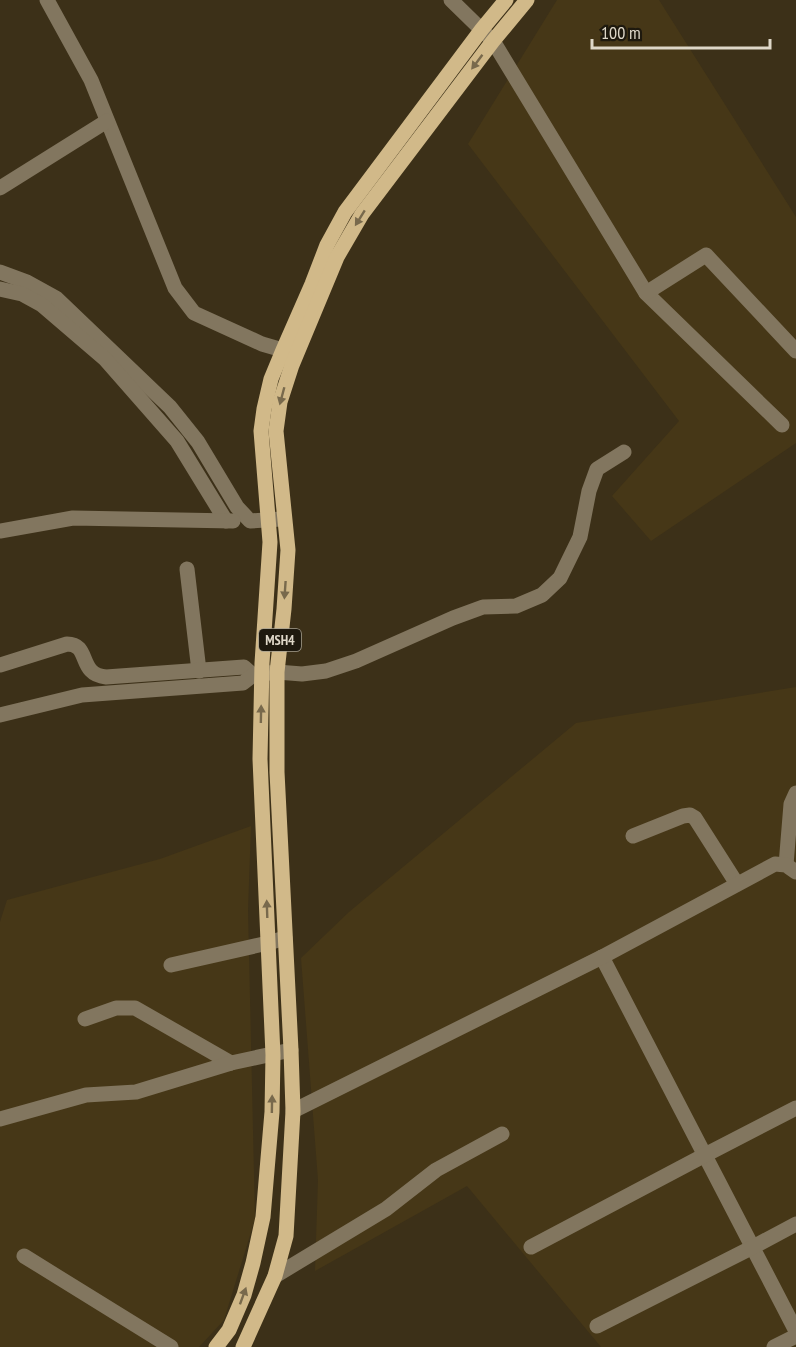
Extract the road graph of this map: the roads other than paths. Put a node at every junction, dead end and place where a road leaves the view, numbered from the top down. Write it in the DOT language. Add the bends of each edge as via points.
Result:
graph roads {
  1 [pos="47,0"];
  2 [pos="451,0"];
  3 [pos="506,0"];
  4 [pos="527,0"];
  5 [pos="465,7"];
  6 [pos="488,35"];
  7 [pos="107,121"];
  8 [pos="0,188"];
  9 [pos="0,272"];
  10 [pos="0,289"];
  11 [pos="646,292"];
  12 [pos="796,351"];
  13 [pos="289,352"];
  14 [pos="782,425"];
  15 [pos="624,452"];
  16 [pos="277,519"];
  17 [pos="226,521"];
  18 [pos="250,521"];
  19 [pos="0,531"];
  20 [pos="187,569"];
  21 [pos="0,665"];
  22 [pos="199,671"];
  23 [pos="264,674"];
  24 [pos="0,715"];
  25 [pos="796,793"];
  26 [pos="633,836"];
  27 [pos="791,868"];
  28 [pos="737,884"];
  29 [pos="285,938"];
  30 [pos="268,943"];
  31 [pos="602,957"];
  32 [pos="171,965"];
  33 [pos="85,1019"];
  34 [pos="291,1050"];
  35 [pos="273,1055"];
  36 [pos="231,1063"];
  37 [pos="796,1108"];
  38 [pos="292,1111"];
  39 [pos="0,1119"];
  40 [pos="502,1134"];
  41 [pos="705,1155"];
  42 [pos="796,1224"];
  43 [pos="531,1247"];
  44 [pos="753,1247"];
  45 [pos="24,1256"];
  46 [pos="276,1276"];
  47 [pos="597,1326"];
  48 [pos="796,1334"];
  49 [pos="171,1347"];
  50 [pos="216,1347"];
  51 [pos="243,1347"];
  52 [pos="774,1347"];
  1 -- 7 [label="street" via="91,80"];
  2 -- 5 [label="street"];
  3 -- 6 [label="main road, MSH4"];
  4 -- 6 [label="main road, MSH4"];
  5 -- 6 [label="street"];
  6 -- 11 [label="street"];
  6 -- 13 [label="main road, MSH4" via="362,214"];
  7 -- 8 [label="street"];
  7 -- 13 [label="street" via="176,288 194,313"];
  9 -- 18 [label="street" via="56,298 170,407"];
  10 -- 17 [label="street" via="22,294 42,305 105,359 177,441"];
  11 -- 12 [label="street" via="706,255"];
  11 -- 14 [label="street"];
  13 -- 16 [label="main road, MSH4" via="276,431"];
  15 -- 23 [label="street" via="597,469 580,537 560,578 542,595 516,606 483,607 326,671"];
  16 -- 18 [label="street"];
  16 -- 23 [label="main road, MSH4" via="288,550"];
  17 -- 18 [label="street"];
  17 -- 19 [label="street" via="73,518"];
  20 -- 22 [label="street"];
  21 -- 22 [label="street" via="74,644 88,669 98,676"];
  22 -- 23 [label="street" via="244,667"];
  23 -- 24 [label="street" via="243,683 82,695"];
  23 -- 29 [label="main road, MSH4" via="277,772"];
  30 -- 23 [label="main road, MSH4, one-way" via="260,759"];
  25 -- 27 [label="street" via="791,804"];
  26 -- 28 [label="street" via="690,815 696,818"];
  27 -- 28 [label="street" via="775,864"];
  28 -- 31 [label="street"];
  29 -- 30 [label="street"];
  29 -- 34 [label="main road, MSH4"];
  30 -- 32 [label="street"];
  30 -- 35 [label="main road, MSH4"];
  31 -- 38 [label="street"];
  31 -- 41 [label="street"];
  33 -- 36 [label="street" via="116,1008 135,1008"];
  34 -- 35 [label="street"];
  34 -- 38 [label="main road, MSH4"];
  35 -- 36 [label="street"];
  50 -- 35 [label="main road, MSH4, one-way" via="230,1330 244,1295 263,1217"];
  36 -- 39 [label="street" via="136,1092 86,1095"];
  37 -- 41 [label="street"];
  38 -- 46 [label="main road, MSH4" via="286,1236"];
  40 -- 46 [label="street" via="436,1170 386,1209"];
  41 -- 43 [label="street"];
  41 -- 44 [label="street"];
  42 -- 44 [label="street"];
  44 -- 47 [label="street"];
  44 -- 48 [label="street"];
  45 -- 49 [label="street"];
  46 -- 51 [label="main road, MSH4"];
  48 -- 52 [label="street"];
}
